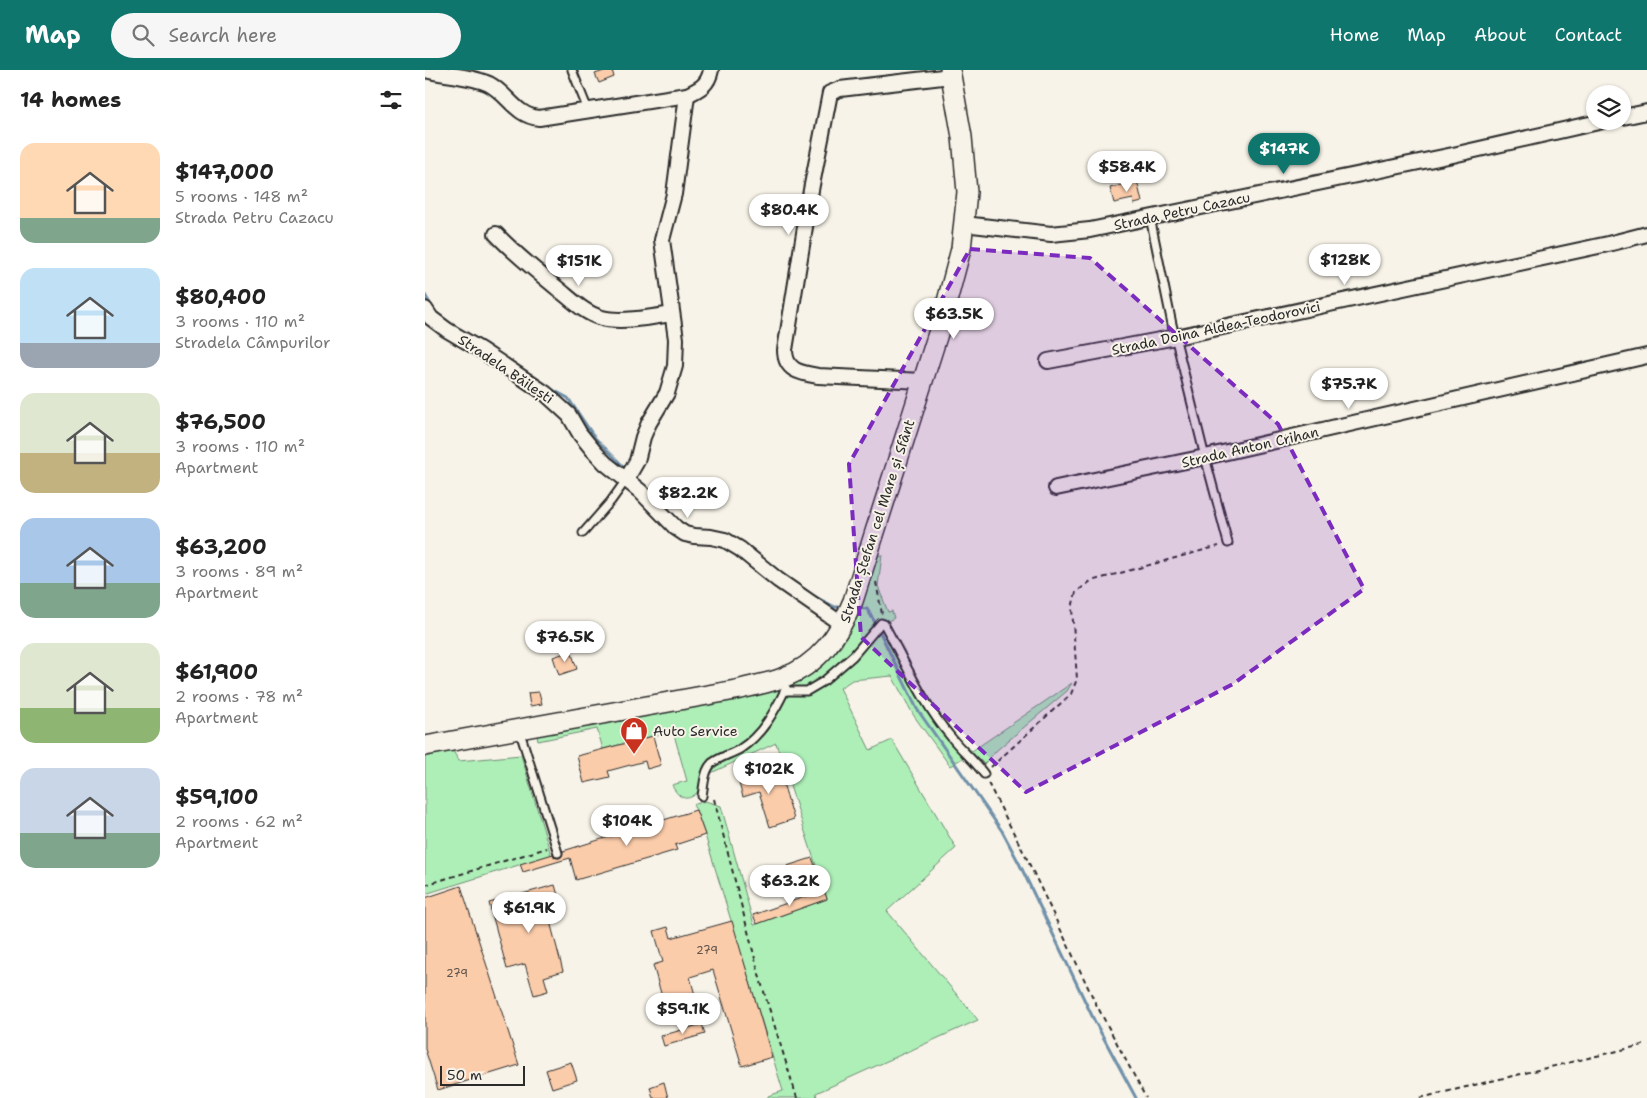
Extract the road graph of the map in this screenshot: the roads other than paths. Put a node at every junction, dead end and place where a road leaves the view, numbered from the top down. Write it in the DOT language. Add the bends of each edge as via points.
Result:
graph roads {
  1 [pos="425,70"];
  2 [pos="572,70"];
  3 [pos="711,70"];
  4 [pos="950,73"];
  5 [pos="687,95"];
  6 [pos="588,110"];
  7 [pos="1647,112"];
  8 [pos="1631,115"];
  9 [pos="1586,125"];
  10 [pos="1150,218"];
  11 [pos="965,224"];
  12 [pos="496,234"];
  13 [pos="1647,234"];
  14 [pos="425,310"];
  15 [pos="672,314"];
  16 [pos="1176,337"];
  17 [pos="1647,356"];
  18 [pos="1048,362"];
  19 [pos="923,381"];
  20 [pos="1205,457"];
  21 [pos="630,474"];
  22 [pos="1057,488"];
  23 [pos="583,533"];
  24 [pos="1228,543"];
  25 [pos="847,614"];
  26 [pos="792,674"];
  27 [pos="784,691"];
  28 [pos="519,729"];
  29 [pos="425,746"];
  30 [pos="984,774"];
  31 [pos="702,796"];
  32 [pos="557,849"];
  1 -- 6 [label="street" via="491,85 521,113 532,118"];
  2 -- 6 [label="lane"];
  3 -- 5 [label="street" via="703,87"];
  4 -- 11 [label="main road, Strada Ștefan cel Mare și Sfânt" via="963,137 967,192"];
  4 -- 19 [label="street" via="830,93 785,350 789,365 803,374"];
  5 -- 6 [label="street"];
  5 -- 15 [label="street" via="663,240"];
  7 -- 8 [label="street"];
  9 -- 10 [label="street, Strada Petru Cazacu"];
  10 -- 11 [label="street, Strada Petru Cazacu" via="1051,234"];
  10 -- 16 [label="lane"];
  11 -- 19 [label="main road, Strada Ștefan cel Mare și Sfânt" via="941,324"];
  12 -- 15 [label="street" via="535,270 596,316 631,319"];
  13 -- 16 [label="street, Strada Doina Aldea-Teodorovici"];
  14 -- 21 [label="street, Stradela Băilești" via="447,330 545,393 569,415 593,450"];
  15 -- 21 [label="street" via="674,373 667,393 649,423"];
  16 -- 18 [label="street, Strada Doina Aldea-Teodorovici"];
  16 -- 20 [label="lane"];
  17 -- 20 [label="street, Strada Anton Crihan"];
  19 -- 25 [label="main road, Strada Ștefan cel Mare și Sfânt"];
  20 -- 22 [label="street, Strada Anton Crihan"];
  20 -- 24 [label="lane"];
  21 -- 23 [label="lane"];
  21 -- 25 [label="street, Stradela Băilești" via="640,491 675,528 685,534 725,540 778,580"];
  25 -- 26 [label="main road, Strada Ștefan cel Mare și Sfânt" via="829,646 810,664"];
  26 -- 27 [label="lane"];
  26 -- 28 [label="main road, Strada Ștefan cel Mare și Sfânt" via="741,689"];
  27 -- 30 [label="lane" via="807,691 824,681 884,624 926,701 950,736"];
  27 -- 31 [label="lane" via="769,720 756,735 741,748 712,764 706,773"];
  28 -- 29 [label="main road, Strada Ștefan cel Mare și Sfânt"];
  28 -- 32 [label="lane"];
}
